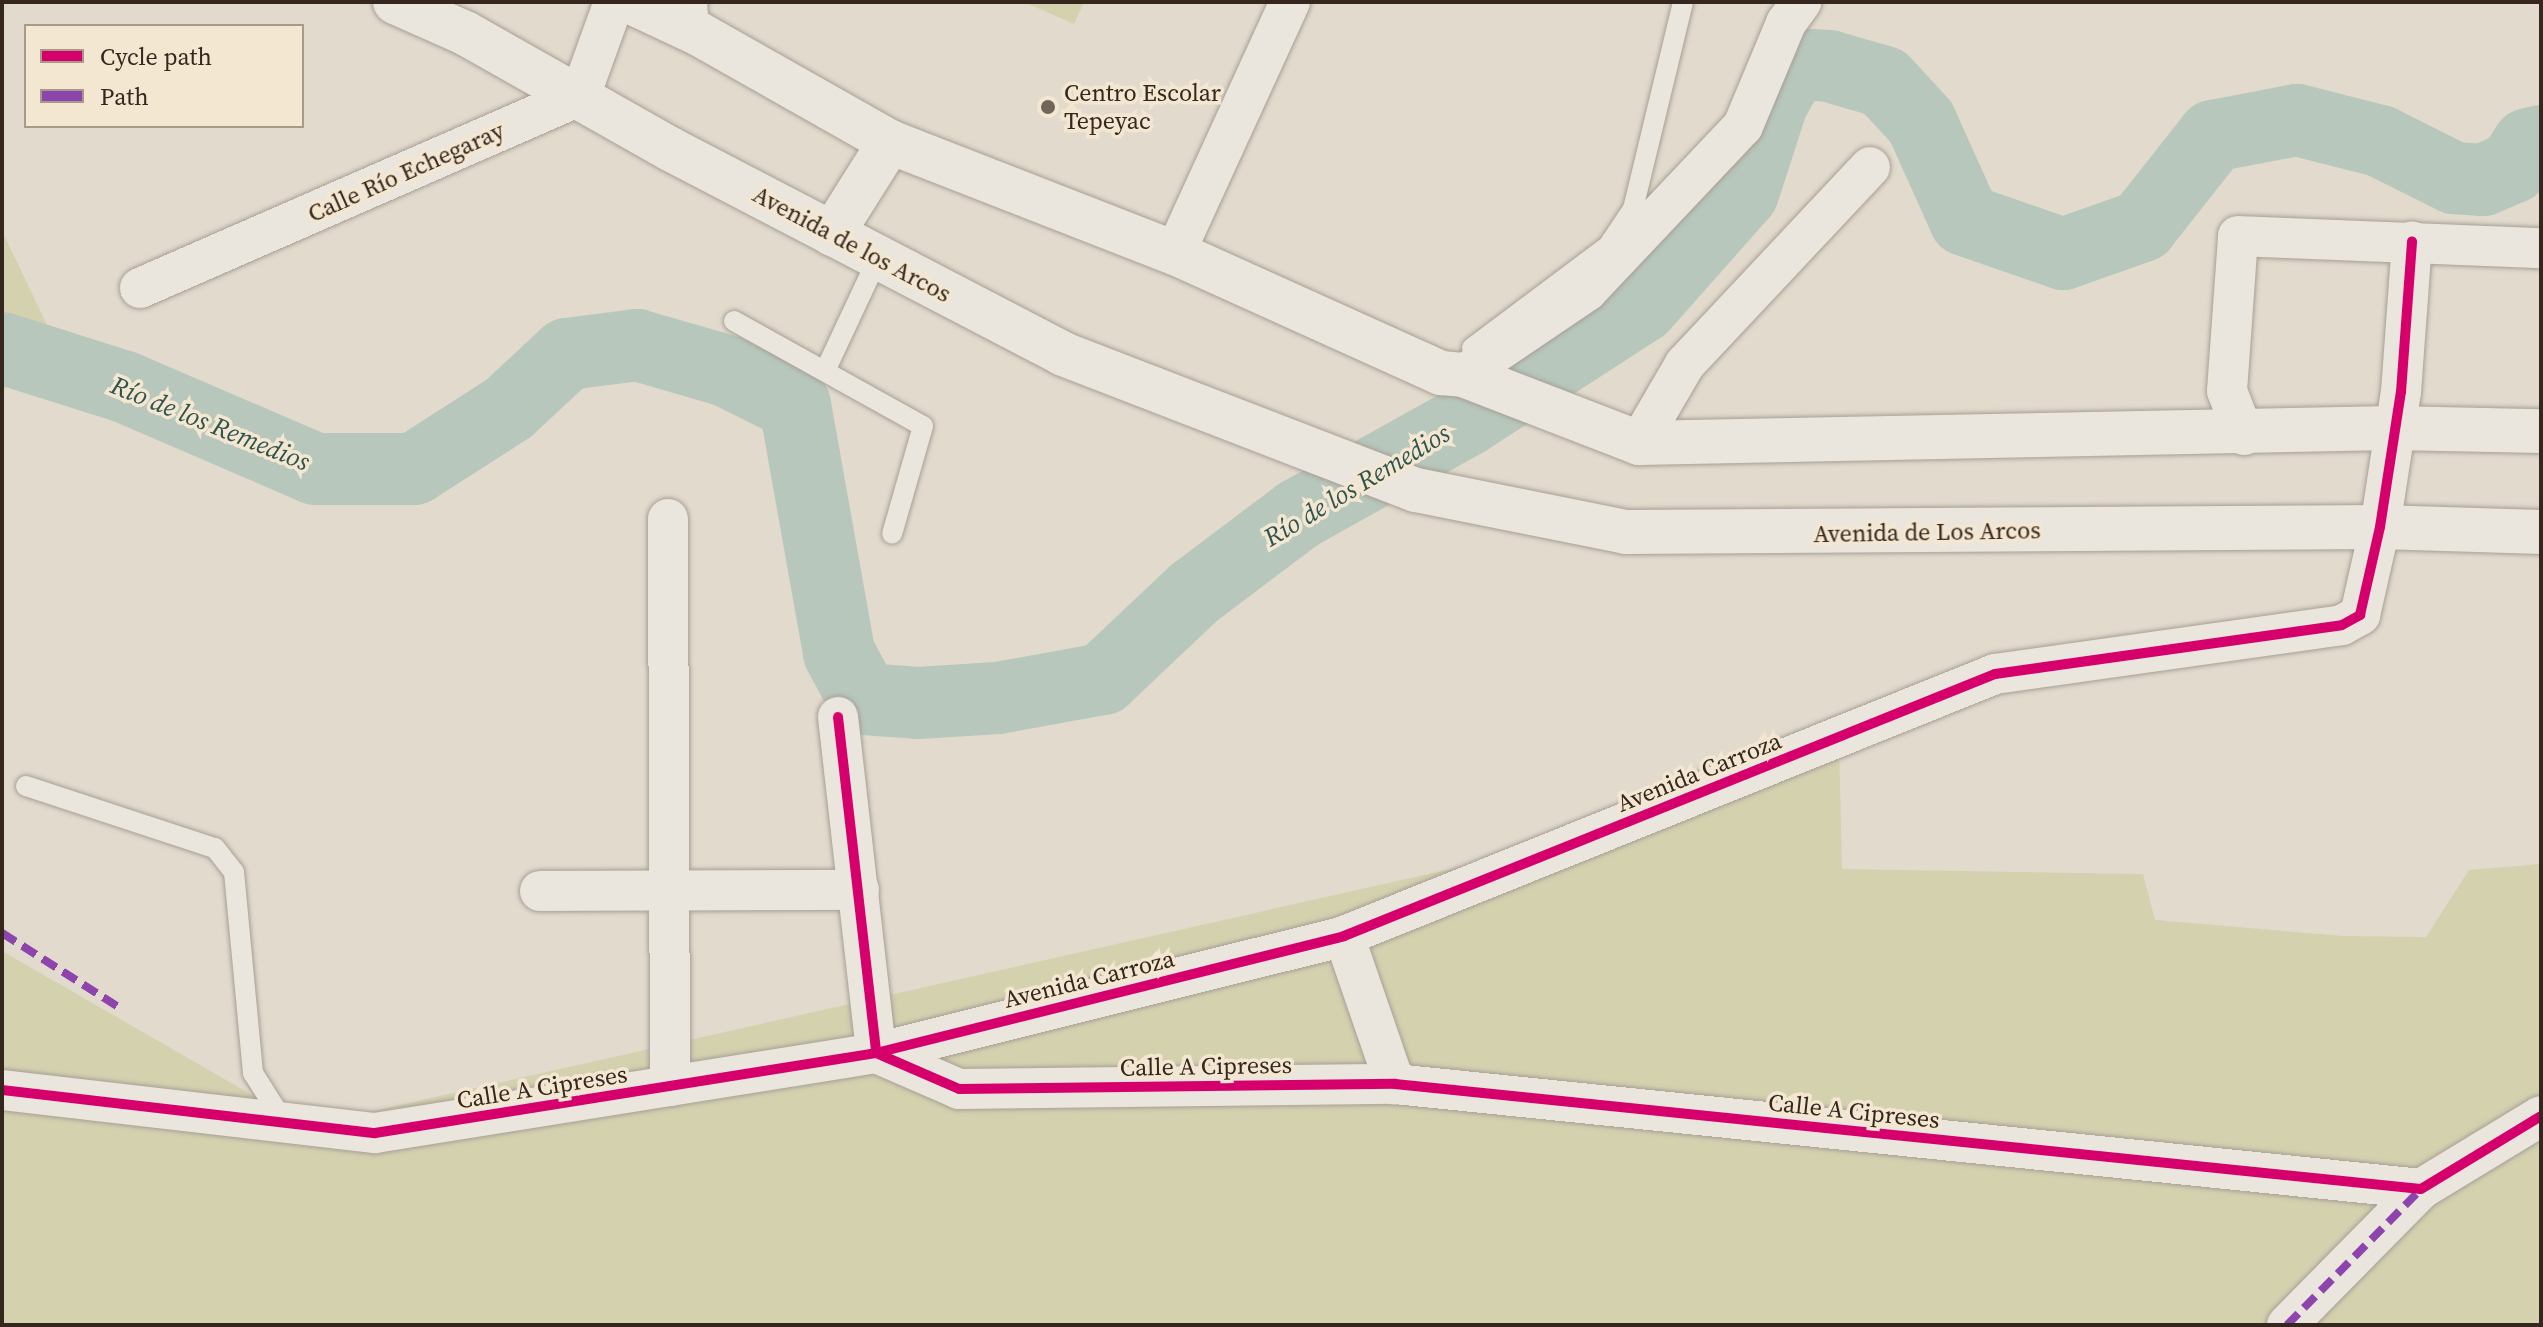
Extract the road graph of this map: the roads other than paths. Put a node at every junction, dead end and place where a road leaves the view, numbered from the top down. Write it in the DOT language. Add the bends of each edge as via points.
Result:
graph roads {
  1 [pos="395,2"];
  2 [pos="614,2"];
  3 [pos="631,2"];
  4 [pos="1290,2"];
  5 [pos="1683,2"];
  6 [pos="1801,2"];
  7 [pos="698,18"];
  8 [pos="580,96"];
  9 [pos="890,142"];
  10 [pos="1870,167"];
  11 [pos="832,234"];
  12 [pos="2412,241"];
  13 [pos="2541,248"];
  14 [pos="1175,253"];
  15 [pos="878,258"];
  16 [pos="140,288"];
  17 [pos="734,321"];
  18 [pos="826,369"];
  19 [pos="1463,378"];
  20 [pos="2392,428"];
  21 [pos="2541,431"];
  22 [pos="2244,435"];
  23 [pos="1639,443"];
  24 [pos="1324,457"];
  25 [pos="668,519"];
  26 [pos="2380,527"];
  27 [pos="2541,532"];
  28 [pos="892,534"];
  29 [pos="838,717"];
  30 [pos="26,786"];
  31 [pos="859,890"];
  32 [pos="540,891"];
  33 [pos="673,893"];
  34 [pos="1344,936"];
  35 [pos="876,1053"];
  36 [pos="1395,1084"];
  37 [pos="670,1086"];
  38 [pos="2,1090"];
  39 [pos="2541,1116"];
  40 [pos="286,1125"];
  41 [pos="2421,1189"];
  42 [pos="2287,1325"];
  1 -- 8 [label="main road, Avenida de los Arcos" via="465,33"];
  2 -- 8 [label="street"];
  3 -- 7 [label="main road"];
  4 -- 14 [label="street"];
  5 -- 19 [label="lane" via="1633,209 1608,246"];
  6 -- 19 [label="street" via="1786,23 1743,126 1587,291"];
  7 -- 9 [label="main road"];
  8 -- 11 [label="main road, Avenida de los Arcos"];
  8 -- 16 [label="street, Calle Río Echegaray"];
  9 -- 11 [label="main road"];
  9 -- 14 [label="main road"];
  10 -- 23 [label="street" via="1685,364"];
  11 -- 15 [label="main road, Avenida de los Arcos"];
  12 -- 13 [label="street"];
  12 -- 20 [label="street, Avenida Carroza" via="2401,392"];
  12 -- 22 [label="street" via="2238,236 2227,391"];
  14 -- 19 [label="main road"];
  15 -- 18 [label="lane"];
  15 -- 24 [label="main road, Avenida de los Arcos" via="1063,354"];
  17 -- 18 [label="lane"];
  18 -- 28 [label="lane" via="923,426"];
  19 -- 23 [label="main road"];
  20 -- 21 [label="main road"];
  20 -- 22 [label="main road"];
  20 -- 26 [label="street, Avenida Carroza"];
  22 -- 23 [label="main road"];
  24 -- 26 [label="main road, Avenida de Los Arcos" via="1416,490 1626,532"];
  25 -- 33 [label="street"];
  26 -- 27 [label="main road, Avenida de Los Arcos"];
  26 -- 34 [label="street, Avenida Carroza" via="2366,600 2360,615 2342,625 1995,674"];
  29 -- 31 [label="street"];
  30 -- 40 [label="lane" via="215,848 234,872 253,1073"];
  31 -- 33 [label="street"];
  31 -- 35 [label="street"];
  32 -- 33 [label="street"];
  33 -- 37 [label="street"];
  34 -- 35 [label="street, Avenida Carroza"];
  34 -- 36 [label="street"];
  35 -- 36 [label="street, Calle A Cipreses" via="959,1089"];
  35 -- 37 [label="street, Calle A Cipreses"];
  36 -- 41 [label="street, Calle A Cipreses"];
  37 -- 40 [label="street, Calle A Cipreses" via="375,1133"];
  38 -- 40 [label="street, Calle A Cipreses"];
  39 -- 41 [label="street"];
  41 -- 42 [label="street"];
}
